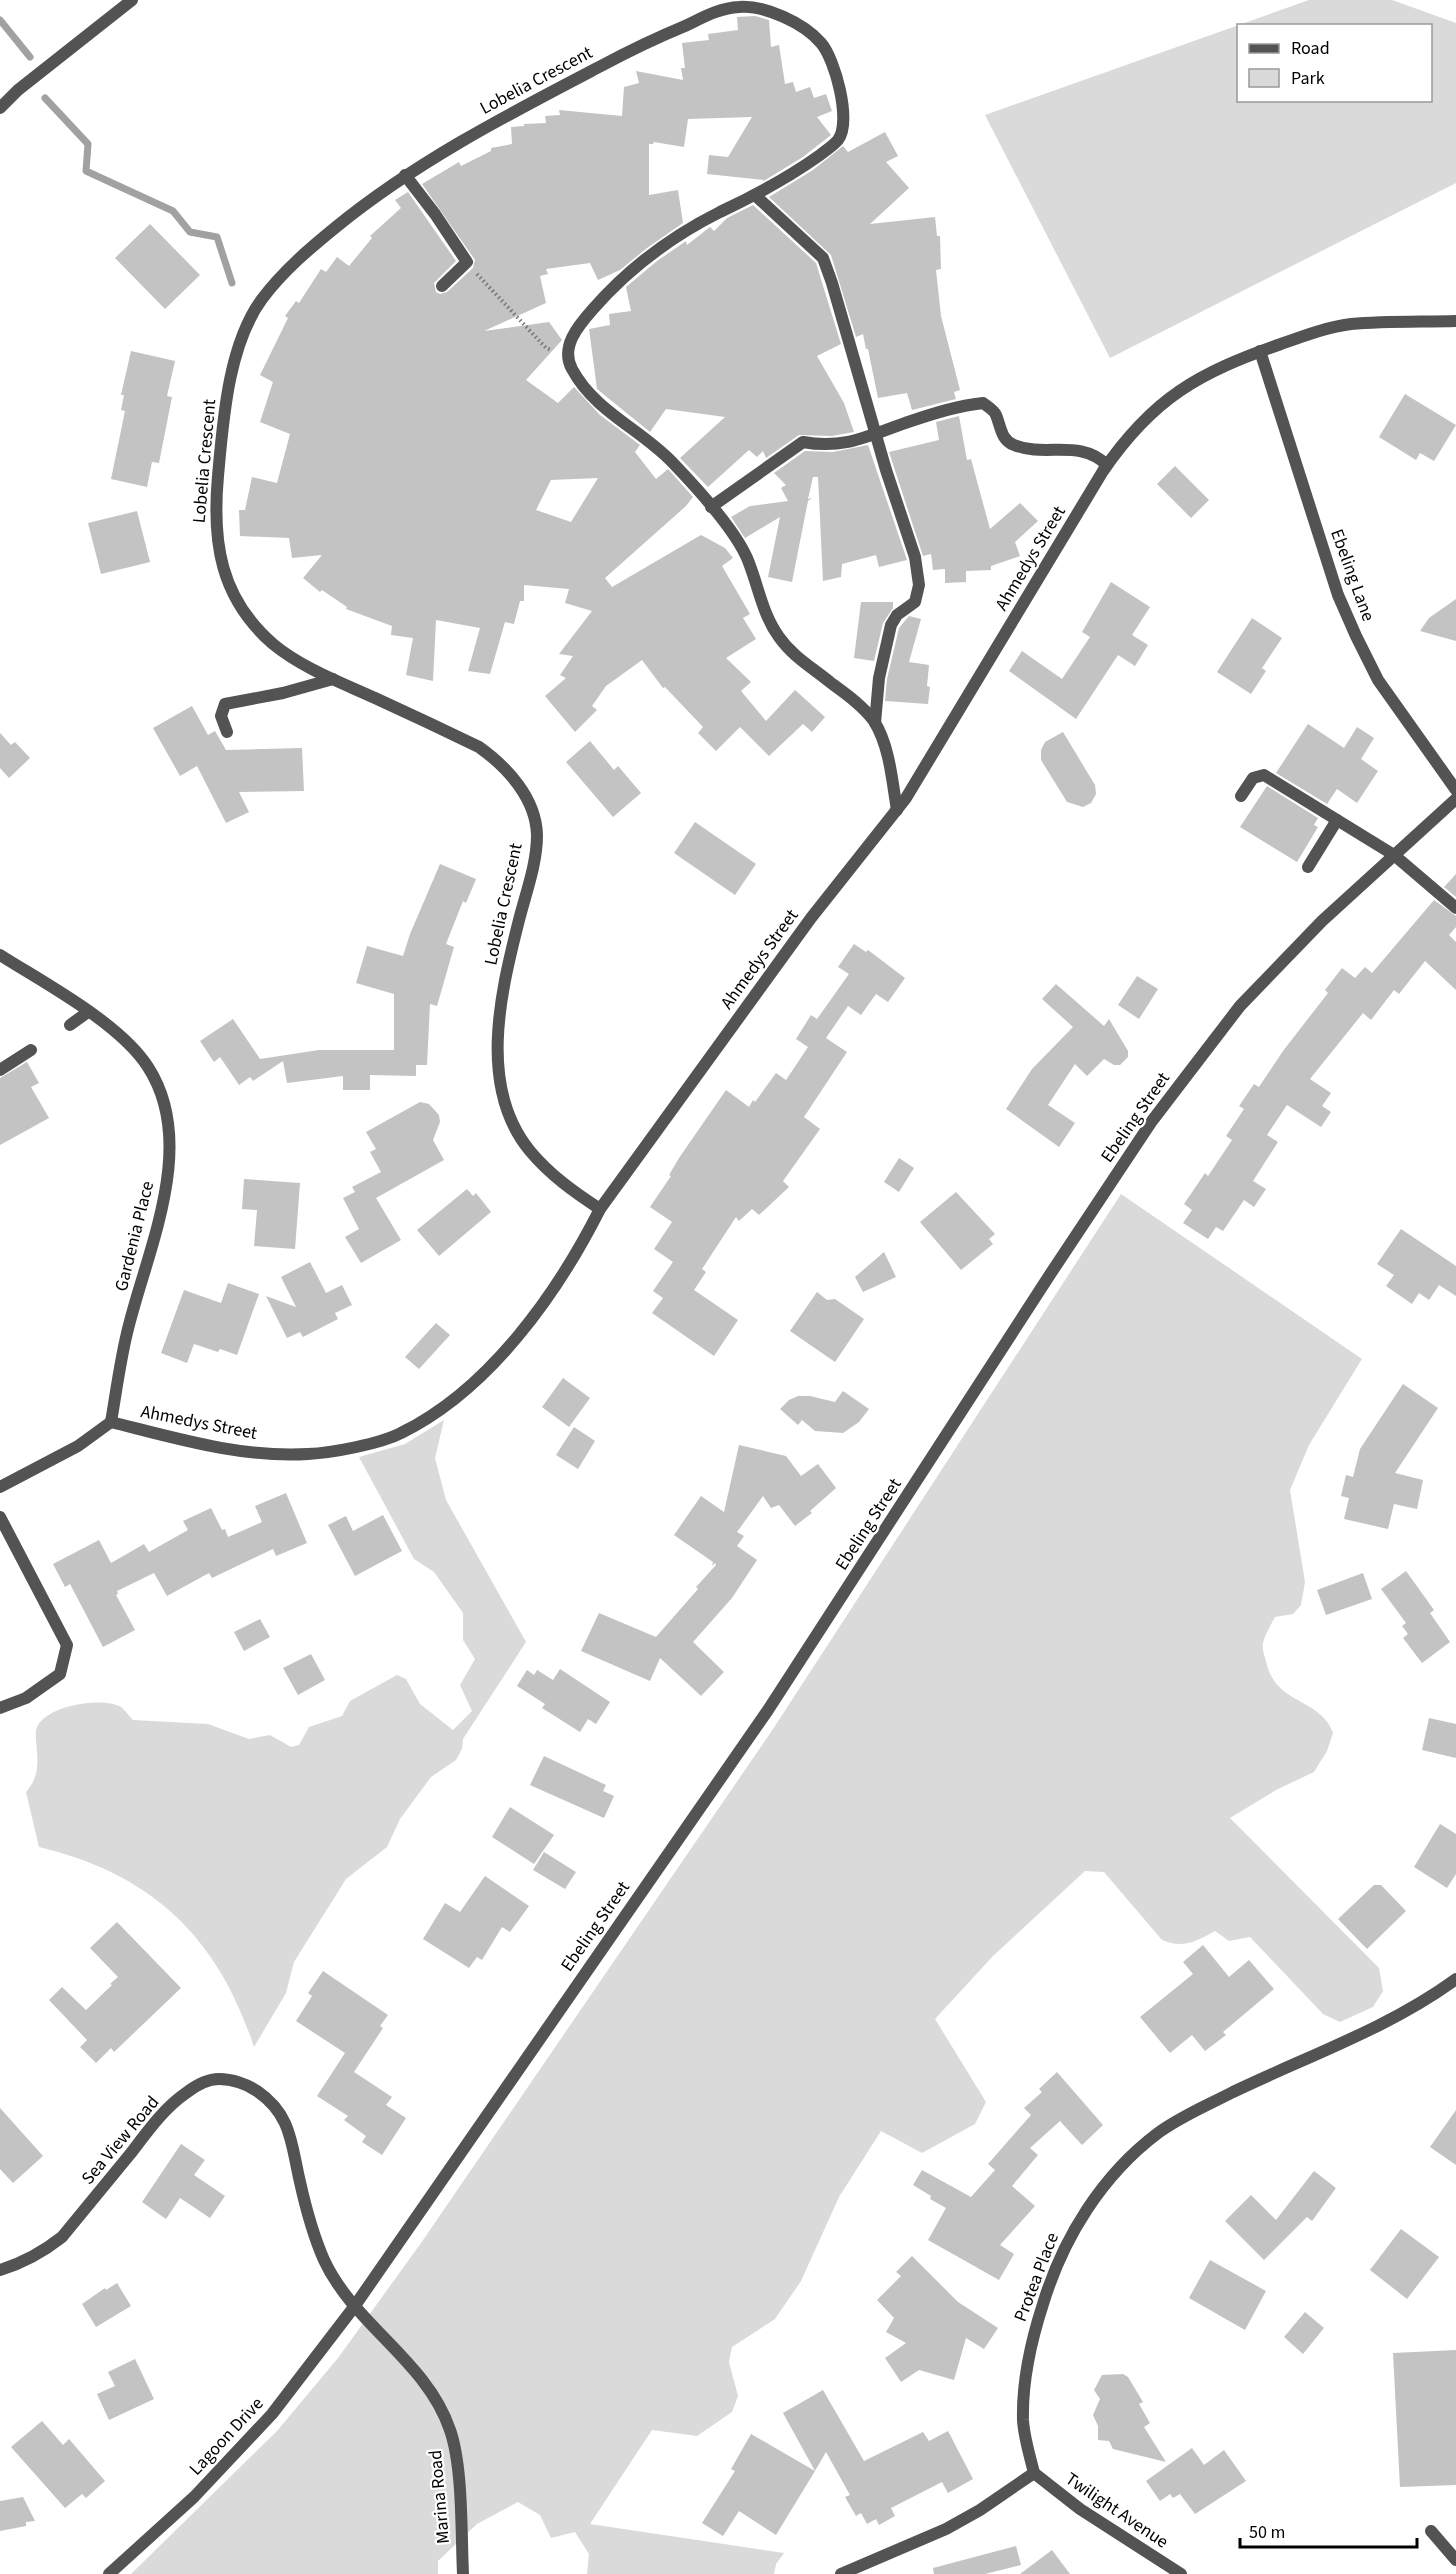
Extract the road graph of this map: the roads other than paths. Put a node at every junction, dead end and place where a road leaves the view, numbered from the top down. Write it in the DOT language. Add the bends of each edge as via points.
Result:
graph roads {
  1 [pos="132,0"];
  2 [pos="0,108"];
  3 [pos="405,176"];
  4 [pos="756,196"];
  5 [pos="442,286"];
  6 [pos="1456,321"];
  7 [pos="1260,351"];
  8 [pos="878,435"];
  9 [pos="1107,465"];
  10 [pos="711,507"];
  11 [pos="333,679"];
  12 [pos="875,723"];
  13 [pos="227,732"];
  14 [pos="1456,790"];
  15 [pos="1241,796"];
  16 [pos="1456,799"];
  17 [pos="897,810"];
  18 [pos="1337,820"];
  19 [pos="1394,855"];
  20 [pos="1308,867"];
  21 [pos="1456,908"];
  22 [pos="0,955"];
  23 [pos="88,1012"];
  24 [pos="70,1025"];
  25 [pos="31,1050"];
  26 [pos="0,1070"];
  27 [pos="600,1209"];
  28 [pos="111,1422"];
  29 [pos="0,1487"];
  30 [pos="0,1517"];
  31 [pos="0,1708"];
  32 [pos="1456,1980"];
  33 [pos="0,2270"];
  34 [pos="354,2307"];
  35 [pos="1034,2473"];
  36 [pos="1431,2531"];
  37 [pos="1456,2560"];
  38 [pos="109,2574"];
  39 [pos="463,2574"];
  40 [pos="841,2574"];
  41 [pos="1181,2574"];
  1 -- 2 [label="street"];
  3 -- 4 [label="street, Lobelia Crescent" via="643,44 718,11 742,6 767,10 795,23 824,45 842,99 845,122 835,144"];
  3 -- 5 [label="street" via="467,262"];
  3 -- 11 [label="street, Lobelia Crescent" via="306,252 262,299 237,352 224,418 215,508 216,540 224,572 241,607 272,643"];
  4 -- 8 [label="street" via="823,258"];
  4 -- 10 [label="street" via="716,214 636,265 610,289 570,340 568,364 599,404 670,460"];
  6 -- 7 [label="street, Ahmedys Street" via="1350,324"];
  7 -- 9 [label="street, Ahmedys Street" via="1184,386 1160,404"];
  7 -- 14 [label="street, Ebeling Lane" via="1338,595 1356,636 1378,680"];
  8 -- 9 [label="street" via="953,407 982,403 996,414 1003,437 1012,445 1096,454"];
  8 -- 10 [label="street" via="836,445 803,442"];
  8 -- 12 [label="street" via="915,556 919,585 915,602 897,615 891,625 879,678"];
  9 -- 17 [label="street, Ahmedys Street" via="939,748"];
  10 -- 12 [label="street" via="749,562 767,617 779,637 792,653 862,708"];
  11 -- 13 [label="street" via="225,704 221,716"];
  11 -- 27 [label="street, Lobelia Crescent" via="479,747 497,760 523,792 537,835 501,998 501,1086 508,1110 529,1150 566,1186"];
  12 -- 17 [label="street" via="888,758"];
  15 -- 18 [label="street" via="1253,778 1264,776"];
  16 -- 19 [label="street, Ebeling Street"];
  17 -- 27 [label="street, Ahmedys Street" via="811,918"];
  18 -- 19 [label="street"];
  18 -- 20 [label="street"];
  19 -- 21 [label="street"];
  19 -- 34 [label="street, Ebeling Street" via="1322,921 1240,1006 1152,1121 768,1710"];
  22 -- 23 [label="street, Gardenia Place"];
  23 -- 24 [label="street"];
  23 -- 28 [label="street, Gardenia Place" via="128,1044 148,1067 160,1092 169,1154 167,1189 127,1332"];
  25 -- 26 [label="street"];
  27 -- 28 [label="street, Ahmedys Street" via="583,1243 527,1325 474,1382 399,1434 309,1454 265,1453 204,1445"];
  28 -- 29 [label="street" via="78,1446"];
  30 -- 31 [label="street" via="67,1646 60,1674 26,1698"];
  32 -- 35 [label="street, Protea Place" via="1394,2018 1191,2113 1158,2133 1096,2197 1066,2241 1034,2332 1023,2420"];
  33 -- 34 [label="street, Sea View Road" via="40,2252 62,2236 156,2121 185,2093 219,2079 252,2088 271,2101 284,2119 311,2227 325,2262"];
  34 -- 38 [label="street, Lagoon Drive" via="272,2414 194,2497"];
  34 -- 39 [label="street, Marina Road" via="420,2377 450,2429"];
  35 -- 40 [label="street" via="946,2529"];
  35 -- 41 [label="street, Twilight Avenue" via="1080,2509"];
  36 -- 37 [label="street"];
}
